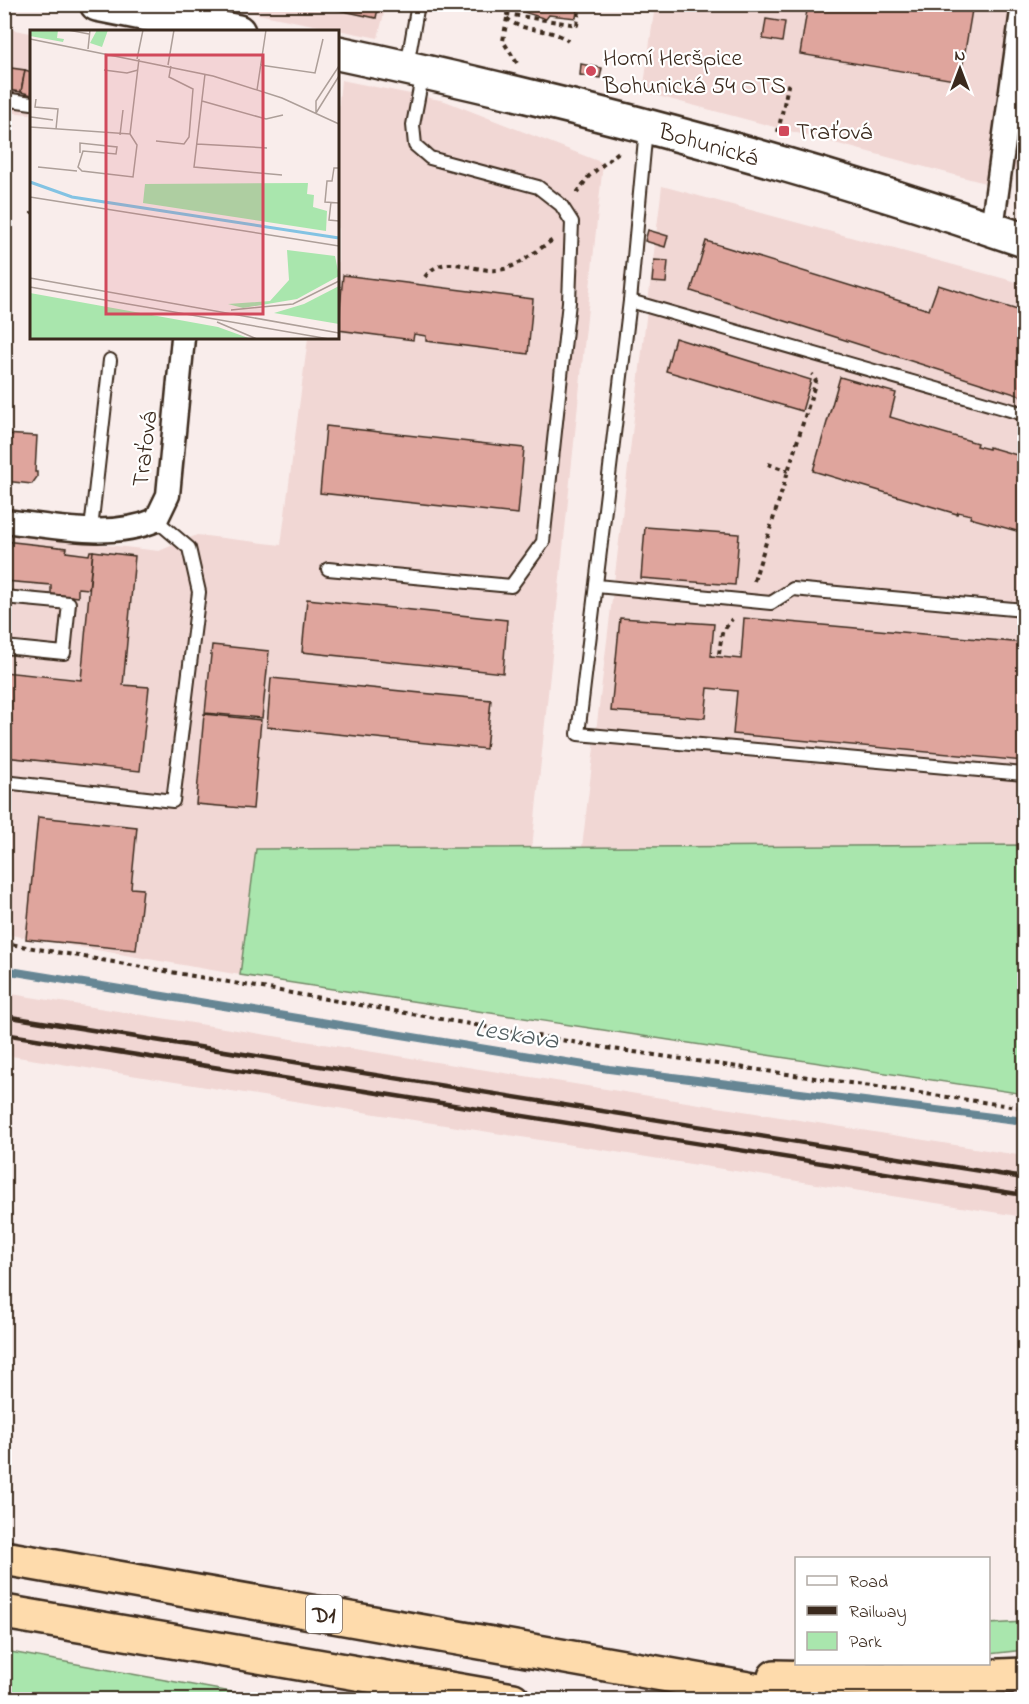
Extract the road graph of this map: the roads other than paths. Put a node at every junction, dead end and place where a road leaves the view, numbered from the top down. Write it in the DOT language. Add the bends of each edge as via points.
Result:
graph roads {
  1 [pos="97,4"];
  2 [pos="418,4"];
  3 [pos="1023,4"];
  4 [pos="215,26"];
  5 [pos="339,53"];
  6 [pos="415,69"];
  7 [pos="1019,69"];
  8 [pos="4,99"];
  9 [pos="30,103"];
  10 [pos="647,127"];
  11 [pos="992,228"];
  12 [pos="1024,240"];
  13 [pos="630,301"];
  14 [pos="183,339"];
  15 [pos="110,360"];
  16 [pos="1024,414"];
  17 [pos="156,520"];
  18 [pos="4,521"];
  19 [pos="92,529"];
  20 [pos="328,569"];
  21 [pos="597,586"];
  22 [pos="4,597"];
  23 [pos="1024,610"];
  24 [pos="4,647"];
  25 [pos="1024,774"];
  26 [pos="4,782"];
  27 [pos="4,1558"];
  28 [pos="4,1612"];
  29 [pos="644,1671"];
  30 [pos="1024,1674"];
  31 [pos="513,1700"];
  32 [pos="810,1700"];
  1 -- 4 [label="street"];
  2 -- 6 [label="lane"];
  3 -- 7 [label="street"];
  5 -- 6 [label="street, Bohunická"];
  6 -- 10 [label="street, Bohunická"];
  6 -- 20 [label="lane" via="415,145 430,158 538,187 561,204 572,222 569,302 543,542 511,586"];
  7 -- 11 [label="street"];
  8 -- 9 [label="lane"];
  10 -- 11 [label="street, Bohunická"];
  10 -- 13 [label="lane"];
  11 -- 12 [label="street, Bohunická"];
  13 -- 16 [label="lane"];
  13 -- 21 [label="lane"];
  14 -- 17 [label="street, Traťová" via="168,495"];
  15 -- 19 [label="lane"];
  17 -- 19 [label="street, Traťová" via="136,529"];
  17 -- 26 [label="lane" via="189,548 199,592 173,801"];
  18 -- 19 [label="street, Traťová"];
  21 -- 23 [label="lane" via="771,603 793,589"];
  21 -- 25 [label="lane" via="578,734"];
  22 -- 24 [label="lane" via="69,603 64,653"];
  27 -- 29 [label="highway, D1"];
  28 -- 31 [label="highway, D1"];
  29 -- 30 [label="highway" via="849,1680"];
  29 -- 32 [label="highway, D1"];
}
